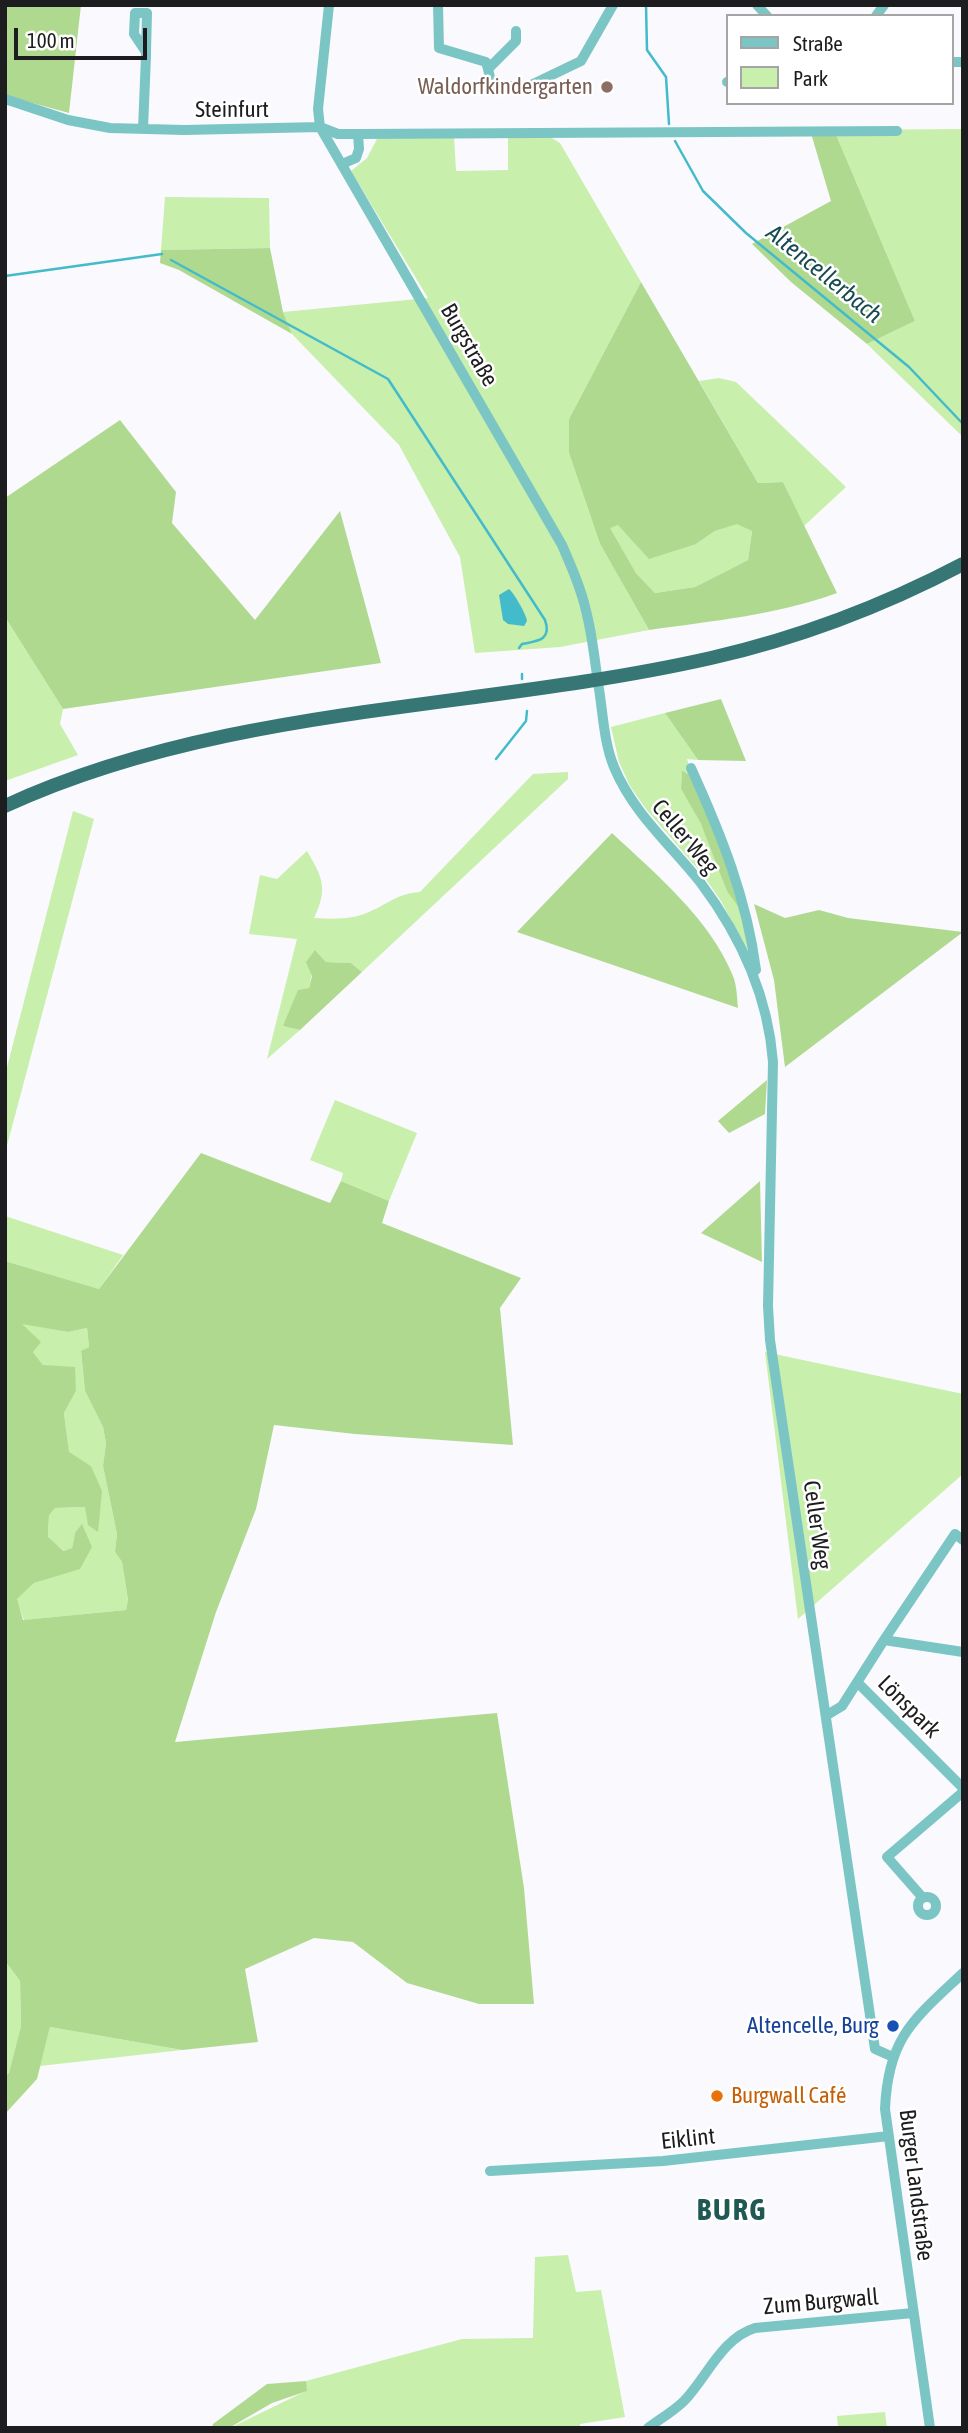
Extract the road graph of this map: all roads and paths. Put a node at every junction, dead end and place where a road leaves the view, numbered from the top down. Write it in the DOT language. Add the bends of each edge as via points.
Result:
graph roads {
  1 [pos="329,5"];
  2 [pos="438,5"];
  3 [pos="613,5"];
  4 [pos="516,31"];
  5 [pos="146,52"];
  6 [pos="488,69"];
  7 [pos="5,99"];
  8 [pos="320,127"];
  9 [pos="143,129"];
  10 [pos="897,131"];
  11 [pos="358,134"];
  12 [pos="342,164"];
  13 [pos="963,564"];
  14 [pos="602,706"];
  15 [pos="691,768"];
  16 [pos="5,806"];
  17 [pos="758,985"];
  18 [pos="963,1540"];
  19 [pos="884,1640"];
  20 [pos="961,1650"];
  21 [pos="858,1683"];
  22 [pos="827,1715"];
  23 [pos="963,1790"];
  24 [pos="923,1898"];
  25 [pos="963,1973"];
  26 [pos="892,2057"];
  27 [pos="889,2136"];
  28 [pos="490,2171"];
  29 [pos="913,2313"];
  30 [pos="648,2428"];
  31 [pos="930,2428"];
  1 -- 8 [label="street"];
  2 -- 6 [label="street" via="439,48 486,62"];
  3 -- 6 [label="street" via="581,61 528,86 492,86"];
  4 -- 6 [label="street" via="516,41"];
  5 -- 9 [label="street"];
  7 -- 9 [label="street, Steinfurt" via="68,120"];
  8 -- 9 [label="street, Steinfurt"];
  8 -- 11 [label="street, Steinfurt" via="338,134"];
  8 -- 12 [label="street, Burgstraße"];
  10 -- 11 [label="street, Steinfurt"];
  11 -- 12 [label="street" via="356,159"];
  12 -- 14 [label="street, Burgstraße" via="562,545 587,614"];
  13 -- 16 [label="highway" via="841,619 745,650 607,678 213,738 90,772"];
  14 -- 17 [label="street, Celler Weg" via="612,763 630,800 716,906"];
  15 -- 17 [label="street, Celler Weg" via="734,873 750,929"];
  17 -- 22 [label="street, Celler Weg" via="771,1033 774,1086 770,1340"];
  18 -- 19 [label="street, Lönspark" via="955,1534"];
  19 -- 20 [label="street, Lönspark"];
  19 -- 21 [label="street, Lönspark"];
  21 -- 22 [label="street, Lönspark" via="842,1706"];
  21 -- 23 [label="street, Lönspark"];
  22 -- 26 [label="street, Celler Weg" via="876,2049"];
  23 -- 24 [label="street, Lönspark" via="887,1857"];
  25 -- 26 [label="street, Burger Landstraße" via="913,2019"];
  26 -- 27 [label="street, Burger Landstraße" via="885,2109"];
  27 -- 28 [label="street, Eiklint" via="663,2161"];
  27 -- 29 [label="street, Burger Landstraße"];
  29 -- 30 [label="street, Zum Burgwall" via="741,2332 683,2402"];
  29 -- 31 [label="street, Burger Landstraße"];
}
